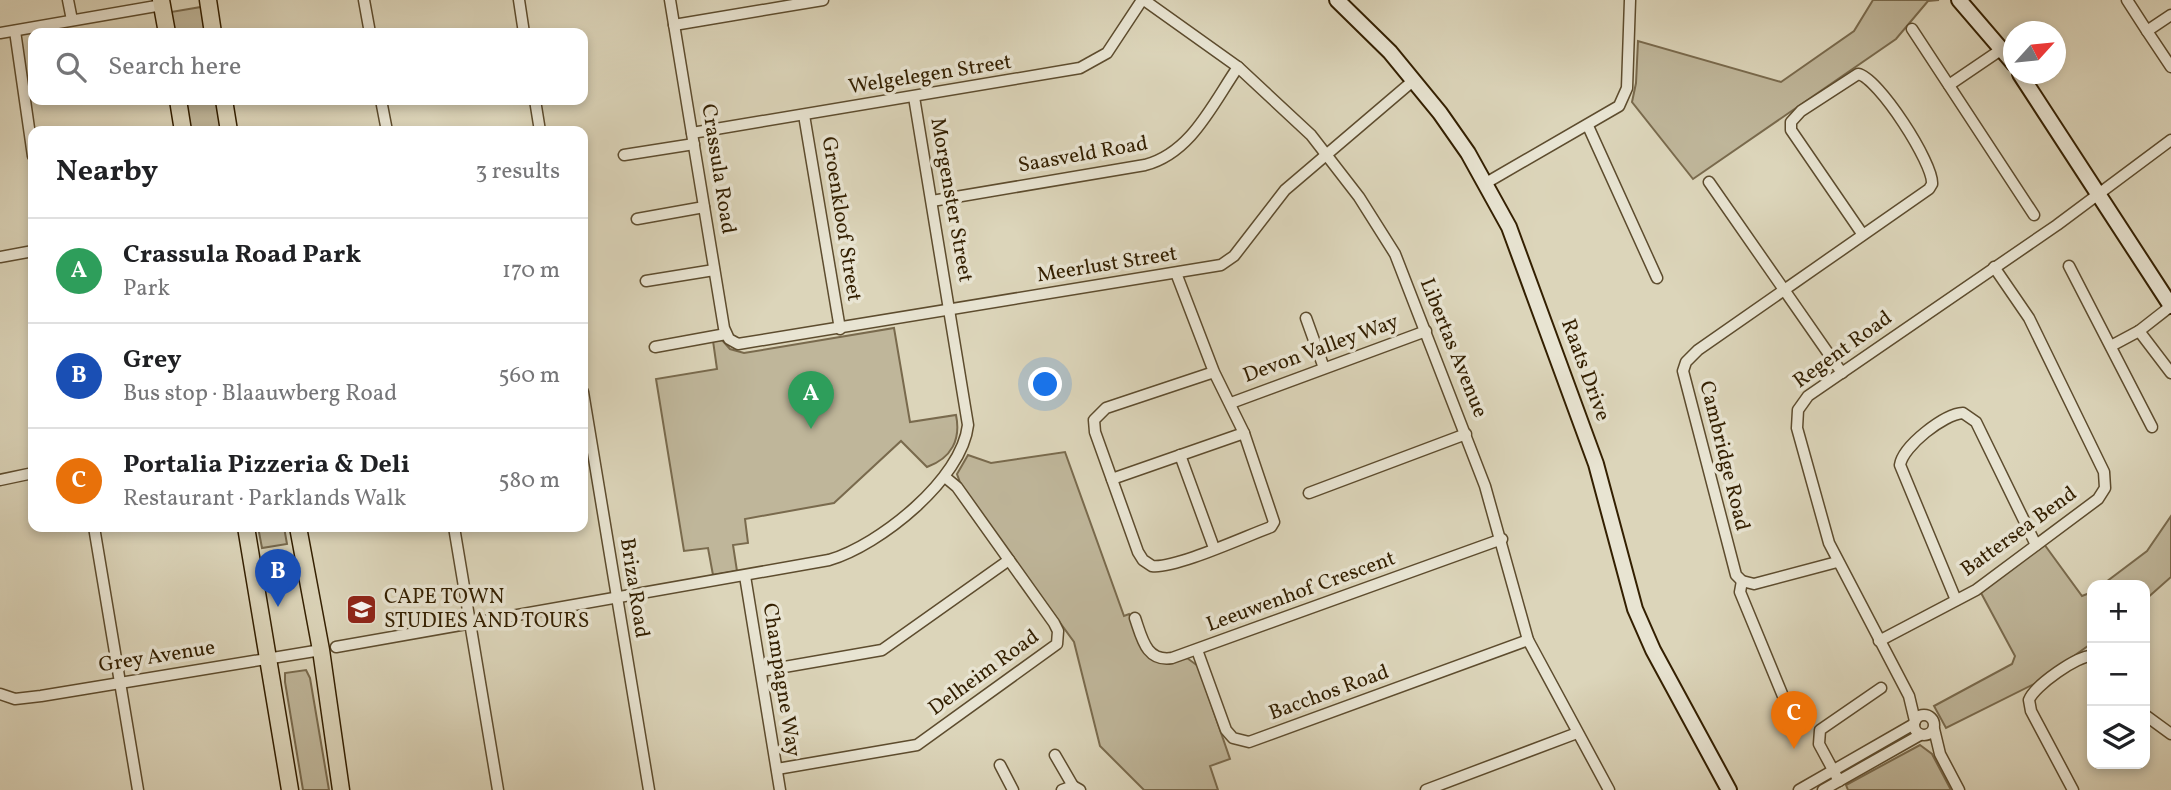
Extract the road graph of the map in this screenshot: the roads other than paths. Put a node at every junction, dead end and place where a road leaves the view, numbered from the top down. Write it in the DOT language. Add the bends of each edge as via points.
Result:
graph roads {
  1 [pos="68,0"];
  2 [pos="208,0"];
  3 [pos="364,0"];
  4 [pos="519,0"];
  5 [pos="670,0"];
  6 [pos="823,0"];
  7 [pos="1143,0"];
  8 [pos="1337,0"];
  9 [pos="1630,0"];
  10 [pos="1959,0"];
  11 [pos="2126,0"];
  12 [pos="162,2"];
  13 [pos="2171,15"];
  14 [pos="72,20"];
  15 [pos="674,25"];
  16 [pos="28,28"];
  17 [pos="31,28"];
  18 [pos="166,28"];
  19 [pos="212,28"];
  20 [pos="369,28"];
  21 [pos="523,28"];
  22 [pos="1912,29"];
  23 [pos="15,31"];
  24 [pos="2147,31"];
  25 [pos="0,33"];
  26 [pos="2002,49"];
  27 [pos="2171,67"];
  28 [pos="1238,68"];
  29 [pos="1414,80"];
  30 [pos="2027,84"];
  31 [pos="1949,85"];
  32 [pos="914,97"];
  33 [pos="179,105"];
  34 [pos="225,105"];
  35 [pos="382,105"];
  36 [pos="536,105"];
  37 [pos="804,115"];
  38 [pos="29,126"];
  39 [pos="182,126"];
  40 [pos="228,126"];
  41 [pos="386,126"];
  42 [pos="539,126"];
  43 [pos="1588,126"];
  44 [pos="693,139"];
  45 [pos="2171,140"];
  46 [pos="1329,154"];
  47 [pos="624,155"];
  48 [pos="1709,182"];
  49 [pos="1486,183"];
  50 [pos="2098,192"];
  51 [pos="932,201"];
  52 [pos="704,207"];
  53 [pos="2034,215"];
  54 [pos="637,219"];
  55 [pos="1863,235"];
  56 [pos="28,252"];
  57 [pos="0,257"];
  58 [pos="2069,266"];
  59 [pos="1994,267"];
  60 [pos="714,270"];
  61 [pos="1176,273"];
  62 [pos="1657,278"];
  63 [pos="646,282"];
  64 [pos="1784,289"];
  65 [pos="2171,306"];
  66 [pos="949,310"];
  67 [pos="1306,318"];
  68 [pos="840,329"];
  69 [pos="1426,331"];
  70 [pos="2139,331"];
  71 [pos="729,338"];
  72 [pos="2110,346"];
  73 [pos="655,347"];
  74 [pos="1324,368"];
  75 [pos="1214,372"];
  76 [pos="1842,373"];
  77 [pos="2171,373"];
  78 [pos="1231,403"];
  79 [pos="588,421"];
  80 [pos="2152,426"];
  81 [pos="1244,433"];
  82 [pos="1466,434"];
  83 [pos="1180,455"];
  84 [pos="28,474"];
  85 [pos="946,477"];
  86 [pos="1112,479"];
  87 [pos="0,480"];
  88 [pos="1309,493"];
  89 [pos="95,532"];
  90 [pos="247,532"];
  91 [pos="299,532"];
  92 [pos="455,532"];
  93 [pos="1502,540"];
  94 [pos="2036,545"];
  95 [pos="1214,548"];
  96 [pos="1009,560"];
  97 [pos="1837,562"];
  98 [pos="745,576"];
  99 [pos="1742,581"];
  100 [pos="617,598"];
  101 [pos="1956,600"];
  102 [pos="1135,618"];
  103 [pos="471,626"];
  104 [pos="1528,640"];
  105 [pos="1879,641"];
  106 [pos="328,649"];
  107 [pos="1197,650"];
  108 [pos="2087,657"];
  109 [pos="266,659"];
  110 [pos="761,671"];
  111 [pos="120,683"];
  112 [pos="1881,688"];
  113 [pos="0,694"];
  114 [pos="1909,696"];
  115 [pos="1785,701"];
  116 [pos="1927,715"];
  117 [pos="2150,719"];
  118 [pos="1914,722"];
  119 [pos="1934,729"];
  120 [pos="1577,733"];
  121 [pos="2171,734"];
  122 [pos="1921,735"];
  123 [pos="1940,754"];
  124 [pos="1055,755"];
  125 [pos="1000,765"];
  126 [pos="777,769"];
  127 [pos="1833,770"];
  128 [pos="1839,781"];
  129 [pos="1072,789"];
  130 [pos="138,790"];
  131 [pos="290,790"];
  132 [pos="341,790"];
  133 [pos="498,790"];
  134 [pos="649,790"];
  135 [pos="780,790"];
  136 [pos="1013,790"];
  137 [pos="1426,790"];
  138 [pos="1609,790"];
  139 [pos="1728,790"];
  140 [pos="1799,790"];
  141 [pos="1824,790"];
  142 [pos="1959,790"];
  143 [pos="2073,790"];
  1 -- 14 [label="street"];
  2 -- 19 [label="main road"];
  3 -- 20 [label="street"];
  4 -- 21 [label="street"];
  5 -- 15 [label="street, Crassula Road"];
  6 -- 15 [label="street"];
  7 -- 28 [label="street, Libertas Avenue"];
  7 -- 32 [label="street, Welgelegen Street" via="1116,43 1087,65"];
  8 -- 29 [label="street, Raats Drive"];
  9 -- 43 [label="street" via="1626,93 1615,110"];
  10 -- 26 [label="street"];
  11 -- 24 [label="street"];
  12 -- 14 [label="street"];
  12 -- 18 [label="main road"];
  13 -- 24 [label="street"];
  14 -- 17 [label="street"];
  15 -- 44 [label="street, Crassula Road"];
  16 -- 23 [label="street"];
  22 -- 31 [label="street"];
  23 -- 25 [label="street"];
  23 -- 38 [label="street"];
  24 -- 27 [label="street"];
  26 -- 31 [label="street"];
  28 -- 46 [label="street, Libertas Avenue"];
  28 -- 51 [label="street, Saasveld Road" via="1183,145 1164,159"];
  29 -- 46 [label="street, Meerlust Street"];
  29 -- 49 [label="street, Raats Drive"];
  30 -- 50 [label="street"];
  31 -- 53 [label="street"];
  32 -- 37 [label="street, Welgelegen Street"];
  32 -- 51 [label="street, Morgenster Street"];
  33 -- 39 [label="main road"];
  34 -- 40 [label="main road"];
  35 -- 41 [label="street"];
  36 -- 42 [label="street"];
  37 -- 44 [label="street, Welgelegen Street"];
  37 -- 68 [label="street, Groenkloof Street"];
  43 -- 49 [label="street"];
  43 -- 62 [label="street"];
  44 -- 47 [label="street, Welgelegen Street"];
  44 -- 52 [label="street, Crassula Road"];
  45 -- 50 [label="street, Regent Road"];
  46 -- 61 [label="street, Meerlust Street" via="1284,190 1227,262"];
  46 -- 69 [label="street, Libertas Avenue" via="1395,254"];
  48 -- 64 [label="street"];
  49 -- 139 [label="street, Raats Drive" via="1518,247 1589,442 1641,624"];
  50 -- 59 [label="street, Regent Road"];
  50 -- 65 [label="street"];
  51 -- 66 [label="street, Morgenster Street"];
  52 -- 54 [label="street"];
  52 -- 60 [label="street, Crassula Road"];
  55 -- 55 [label="street" via="1933,181 1929,165 1875,83 1858,74 1801,111 1791,122 1791,130"];
  55 -- 64 [label="street"];
  56 -- 57 [label="street"];
  58 -- 72 [label="street"];
  59 -- 76 [label="street, Regent Road"];
  59 -- 94 [label="street, Battersea Bend" via="2029,318 2106,480 2098,499"];
  60 -- 63 [label="street"];
  60 -- 71 [label="street, Crassula Road"];
  61 -- 66 [label="street, Meerlust Street"];
  61 -- 75 [label="street"];
  64 -- 76 [label="street"];
  64 -- 99 [label="street, Cambridge Road" via="1698,350 1683,371 1733,567"];
  65 -- 70 [label="street"];
  66 -- 68 [label="street, Meerlust Street"];
  66 -- 85 [label="street, Morgenster Street" via="968,425 965,444"];
  67 -- 74 [label="street"];
  68 -- 71 [label="street, Meerlust Street" via="745,344"];
  69 -- 74 [label="street, Devon Valley Way"];
  69 -- 82 [label="street, Libertas Avenue"];
  70 -- 72 [label="street"];
  70 -- 77 [label="street"];
  71 -- 73 [label="street, Meerlust Street"];
  72 -- 80 [label="street"];
  74 -- 78 [label="street, Devon Valley Way"];
  75 -- 78 [label="street"];
  75 -- 86 [label="street" via="1098,413 1094,427"];
  76 -- 97 [label="street, Regent Road" via="1804,400 1796,422"];
  78 -- 81 [label="street"];
  79 -- 100 [label="street, Briza Road"];
  81 -- 83 [label="street"];
  81 -- 95 [label="street" via="1274,522"];
  82 -- 88 [label="street"];
  82 -- 93 [label="street, Libertas Avenue"];
  83 -- 86 [label="street"];
  83 -- 95 [label="street"];
  84 -- 87 [label="street"];
  85 -- 96 [label="street, Delheim Road"];
  85 -- 98 [label="street, Grey Avenue" via="924,500 846,554"];
  86 -- 95 [label="street" via="1138,552 1148,565 1162,566"];
  89 -- 111 [label="street"];
  90 -- 109 [label="main road"];
  91 -- 106 [label="main road"];
  92 -- 103 [label="street"];
  93 -- 104 [label="street, Libertas Avenue"];
  93 -- 107 [label="street, Leeuwenhof Crescent"];
  94 -- 101 [label="street, Battersea Bend"];
  94 -- 101 [label="street" via="1974,419 1963,413 1952,415 1910,444 1900,465"];
  96 -- 110 [label="street" via="882,650"];
  96 -- 126 [label="street, Delheim Road" via="1058,631 1052,650 917,745"];
  97 -- 99 [label="street" via="1754,584"];
  97 -- 105 [label="street, Regent Road"];
  98 -- 100 [label="street, Grey Avenue"];
  98 -- 110 [label="street, Champagne Way"];
  99 -- 115 [label="street" via="1740,592"];
  100 -- 103 [label="street, Grey Avenue"];
  100 -- 134 [label="street, Briza Road"];
  101 -- 105 [label="street, Battersea Bend"];
  102 -- 107 [label="street, Leeuwenhof Crescent" via="1149,652 1158,659"];
  103 -- 106 [label="street, Grey Avenue"];
  103 -- 133 [label="street"];
  104 -- 107 [label="street, Bacchos Road" via="1249,742 1233,738 1226,730"];
  104 -- 120 [label="street, Libertas Avenue"];
  105 -- 114 [label="street, Regent Road"];
  106 -- 109 [label="street, Grey Avenue"];
  106 -- 132 [label="main road"];
  108 -- 143 [label="street" via="2036,688 2029,699"];
  109 -- 111 [label="street, Grey Avenue"];
  109 -- 131 [label="main road"];
  110 -- 126 [label="street, Champagne Way"];
  111 -- 113 [label="street, Grey Avenue" via="28,698"];
  111 -- 130 [label="street"];
  112 -- 127 [label="street" via="1819,730 1817,739"];
  114 -- 116 [label="street, Regent Road"];
  114 -- 118 [label="street, Regent Road"];
  116 -- 118 [label="street"];
  116 -- 119 [label="street"];
  117 -- 121 [label="street"];
  118 -- 122 [label="street"];
  118 -- 127 [label="street"];
  119 -- 122 [label="street"];
  119 -- 123 [label="street"];
  120 -- 137 [label="street"];
  120 -- 138 [label="street, Libertas Avenue"];
  122 -- 123 [label="street"];
  122 -- 128 [label="street"];
  123 -- 142 [label="street"];
  124 -- 129 [label="street"];
  125 -- 136 [label="street"];
  126 -- 135 [label="street, Champagne Way"];
  127 -- 128 [label="street"];
  127 -- 140 [label="street"];
  128 -- 141 [label="street"];
}
